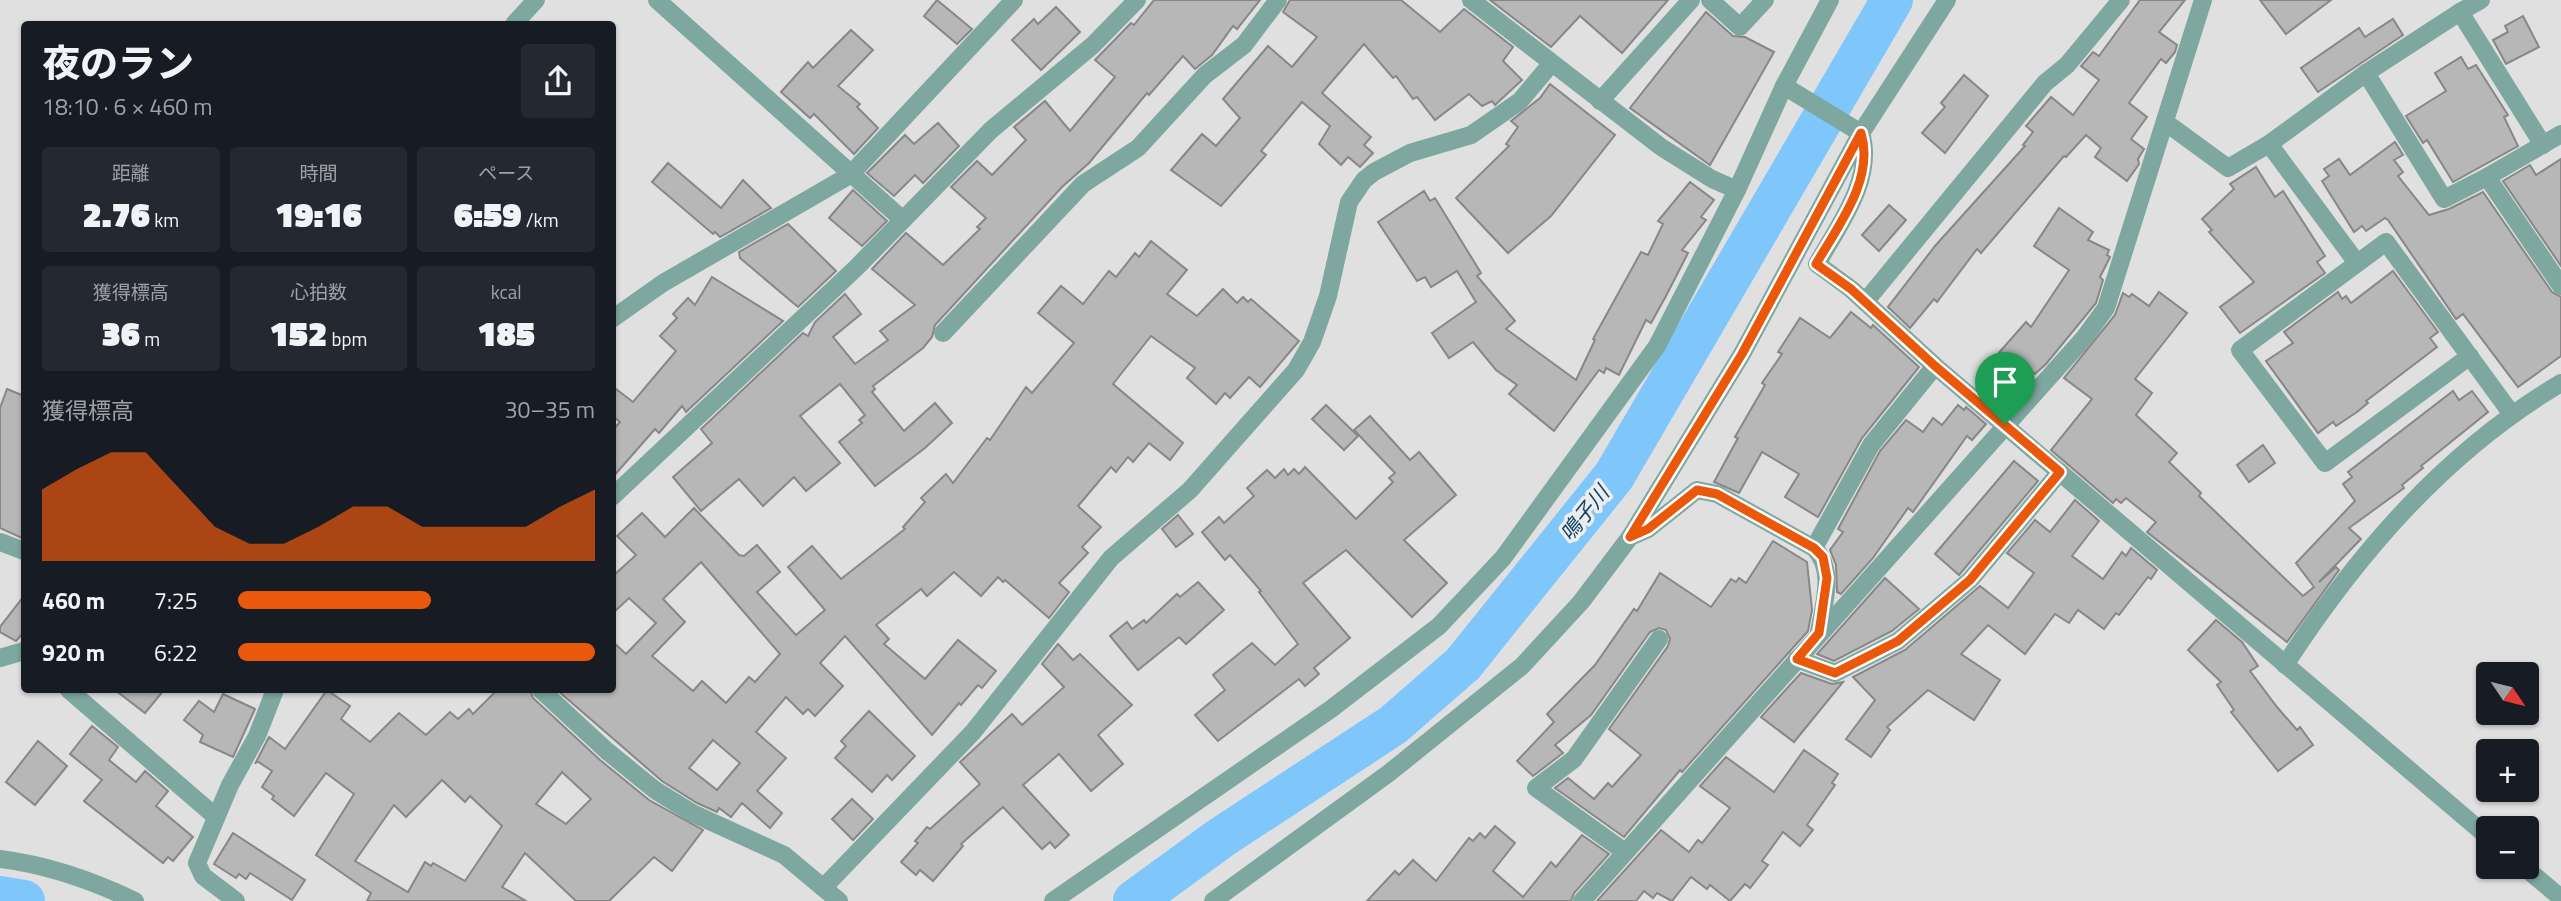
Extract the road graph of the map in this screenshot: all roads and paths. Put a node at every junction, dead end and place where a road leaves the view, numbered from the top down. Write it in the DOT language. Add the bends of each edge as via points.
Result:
graph roads {
  1 [pos="536,0"];
  2 [pos="657,0"];
  3 [pos="1014,0"];
  4 [pos="1137,0"];
  5 [pos="1278,0"];
  6 [pos="1471,0"];
  7 [pos="1691,0"];
  8 [pos="1710,0"];
  9 [pos="1765,0"];
  10 [pos="1817,0"];
  11 [pos="1830,0"];
  12 [pos="1947,0"];
  13 [pos="2121,0"];
  14 [pos="2203,0"];
  15 [pos="2481,0"];
  16 [pos="2460,12"];
  17 [pos="517,21"];
  18 [pos="1813,29"];
  19 [pos="1551,64"];
  20 [pos="2366,73"];
  21 [pos="1789,88"];
  22 [pos="1600,101"];
  23 [pos="2165,122"];
  24 [pos="1857,130"];
  25 [pos="2561,134"];
  26 [pos="2269,144"];
  27 [pos="2543,145"];
  28 [pos="850,175"];
  29 [pos="2487,177"];
  30 [pos="1737,190"];
  31 [pos="903,220"];
  32 [pos="2357,263"];
  33 [pos="2561,286"];
  34 [pos="1864,302"];
  35 [pos="616,316"];
  36 [pos="943,333"];
  37 [pos="2470,356"];
  38 [pos="1935,366"];
  39 [pos="2561,383"];
  40 [pos="2511,413"];
  41 [pos="2005,424"];
  42 [pos="2060,472"];
  43 [pos="616,493"];
  44 [pos="1630,537"];
  45 [pos="0,542"];
  46 [pos="1814,548"];
  47 [pos="21,550"];
  48 [pos="1819,633"];
  49 [pos="1660,639"];
  50 [pos="21,652"];
  51 [pos="0,658"];
  52 [pos="1797,659"];
  53 [pos="2286,665"];
  54 [pos="72,693"];
  55 [pos="274,693"];
  56 [pos="544,693"];
  57 [pos="216,817"];
  58 [pos="2476,826"];
  59 [pos="1625,852"];
  60 [pos="0,859"];
  61 [pos="2538,879"];
  62 [pos="824,887"];
  63 [pos="2561,898"];
  64 [pos="135,901"];
  65 [pos="236,901"];
  66 [pos="839,901"];
  67 [pos="1053,901"];
  68 [pos="1213,901"];
  69 [pos="1582,901"];
  1 -- 17 [label="street"];
  2 -- 28 [label="street"];
  3 -- 28 [label="street"];
  4 -- 31 [label="street" via="1093,45 991,130"];
  5 -- 36 [label="street" via="1244,45 1205,75 1138,148 1083,184"];
  6 -- 19 [label="street"];
  7 -- 22 [label="street"];
  8 -- 9 [label="street" via="1740,27"];
  10 -- 18 [label="street"];
  11 -- 18 [label="street"];
  12 -- 24 [label="street"];
  13 -- 34 [label="street" via="2067,65 2045,83"];
  14 -- 23 [label="street"];
  15 -- 16 [label="street"];
  16 -- 20 [label="street"];
  16 -- 27 [label="street"];
  18 -- 21 [label="street"];
  19 -- 22 [label="street"];
  19 -- 62 [label="street" via="1520,101 1471,135 1409,153 1364,180 1349,202 1328,296 1312,342 1296,370 1190,490 1111,558 973,732"];
  20 -- 26 [label="street"];
  20 -- 29 [label="street" via="2444,199"];
  21 -- 24 [label="street"];
  21 -- 30 [label="street"];
  22 -- 30 [label="street" via="1661,147"];
  23 -- 26 [label="street" via="2228,168"];
  23 -- 41 [label="street" via="2106,308"];
  24 -- 34 [label="street" via="1865,148 1864,169 1816,264"];
  24 -- 44 [label="street" via="1742,354"];
  25 -- 27 [label="street"];
  26 -- 32 [label="street"];
  27 -- 29 [label="street"];
  28 -- 31 [label="street"];
  28 -- 35 [label="street" via="663,283"];
  29 -- 33 [label="street"];
  30 -- 67 [label="street" via="1657,346 1503,558 1439,626 1331,709"];
  31 -- 43 [label="street"];
  32 -- 37 [label="street" via="2386,243"];
  32 -- 37 [label="street" via="2240,351 2325,463"];
  34 -- 38 [label="street"];
  37 -- 40 [label="street"];
  38 -- 41 [label="street"];
  38 -- 46 [label="street" via="1871,445"];
  39 -- 40 [label="street"];
  40 -- 53 [label="street" via="2377,537"];
  41 -- 42 [label="street"];
  41 -- 48 [label="street"];
  42 -- 52 [label="street" via="1970,580 1898,641 1835,673"];
  42 -- 53 [label="street"];
  44 -- 46 [label="street" via="1648,529 1697,490 1717,494"];
  44 -- 68 [label="street" via="1581,602 1521,666 1388,773"];
  45 -- 47 [label="street"];
  46 -- 48 [label="street" via="1823,557 1827,578"];
  48 -- 52 [label="street"];
  49 -- 59 [label="street" via="1574,759 1536,788"];
  50 -- 51 [label="street"];
  52 -- 59 [label="street"];
  53 -- 58 [label="street"];
  54 -- 57 [label="street"];
  55 -- 57 [label="street"];
  56 -- 62 [label="street" via="655,790 692,813 784,855"];
  57 -- 65 [label="street" via="197,863 203,876"];
  59 -- 69 [label="street"];
  60 -- 64 [label="street" via="33,863 93,881"];
  61 -- 63 [label="street"];
  62 -- 66 [label="street"];
}
